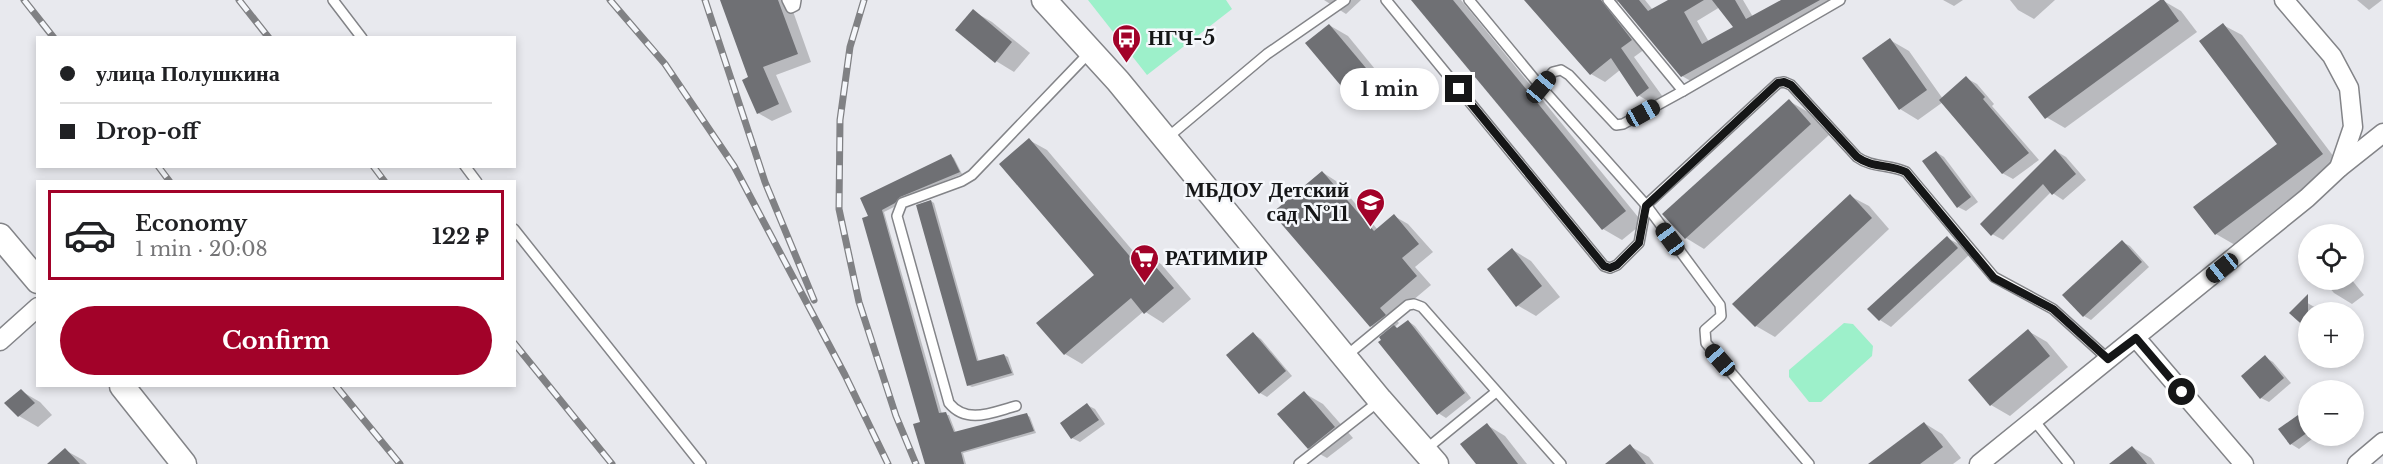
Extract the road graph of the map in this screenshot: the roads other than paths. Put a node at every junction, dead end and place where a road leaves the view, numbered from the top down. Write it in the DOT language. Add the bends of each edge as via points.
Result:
graph roads {
  1 [pos="333,0"];
  2 [pos="787,0"];
  3 [pos="796,0"];
  4 [pos="1044,0"];
  5 [pos="1345,0"];
  6 [pos="1386,0"];
  7 [pos="1469,0"];
  8 [pos="1608,0"];
  9 [pos="1840,0"];
  10 [pos="2284,0"];
  11 [pos="360,36"];
  12 [pos="1090,51"];
  13 [pos="1541,87"];
  14 [pos="1683,91"];
  15 [pos="2383,133"];
  16 [pos="1166,140"];
  17 [pos="2339,168"];
  18 [pos="1646,206"];
  19 [pos="516,232"];
  20 [pos="0,236"];
  21 [pos="36,279"];
  22 [pos="36,309"];
  23 [pos="2136,338"];
  24 [pos="0,341"];
  25 [pos="1346,356"];
  26 [pos="2108,359"];
  27 [pos="123,387"];
  28 [pos="1496,392"];
  29 [pos="1380,400"];
  30 [pos="1016,406"];
  31 [pos="2033,419"];
  32 [pos="2383,442"];
  33 [pos="1431,457"];
  34 [pos="1305,462"];
  35 [pos="184,464"];
  36 [pos="701,464"];
  37 [pos="1561,464"];
  38 [pos="1809,464"];
  39 [pos="1979,464"];
  40 [pos="2069,464"];
  41 [pos="2244,464"];
  42 [pos="2357,464"];
  1 -- 11 [label="lane"];
  2 -- 3 [label="lane" via="791,8"];
  4 -- 12 [label="street"];
  5 -- 16 [label="lane" via="1267,54"];
  6 -- 18 [label="lane" via="1604,266 1617,265 1639,243"];
  7 -- 13 [label="lane"];
  8 -- 14 [label="lane"];
  9 -- 14 [label="lane"];
  10 -- 17 [label="street" via="2332,56 2349,88 2353,127"];
  12 -- 16 [label="street"];
  12 -- 30 [label="lane" via="972,175 902,203 897,216 949,403 961,415 970,416"];
  13 -- 14 [label="lane" via="1553,72 1561,70 1616,125"];
  13 -- 18 [label="lane"];
  15 -- 17 [label="street"];
  16 -- 25 [label="street"];
  17 -- 23 [label="street"];
  18 -- 26 [label="lane" via="1778,83 1784,82 1857,157 1870,165 1906,172 1994,278 2053,309"];
  18 -- 38 [label="lane" via="1720,305 1721,316 1706,330 1706,343"];
  19 -- 36 [label="lane"];
  20 -- 21 [label="street"];
  22 -- 24 [label="street"];
  23 -- 26 [label="street"];
  23 -- 41 [label="street"];
  25 -- 28 [label="lane" via="1408,304 1414,304 1422,307"];
  25 -- 29 [label="street"];
  26 -- 31 [label="street"];
  27 -- 35 [label="street"];
  28 -- 33 [label="lane"];
  28 -- 37 [label="lane"];
  29 -- 33 [label="street"];
  29 -- 34 [label="lane"];
  31 -- 39 [label="street"];
  31 -- 40 [label="lane"];
  32 -- 42 [label="street"];
}
